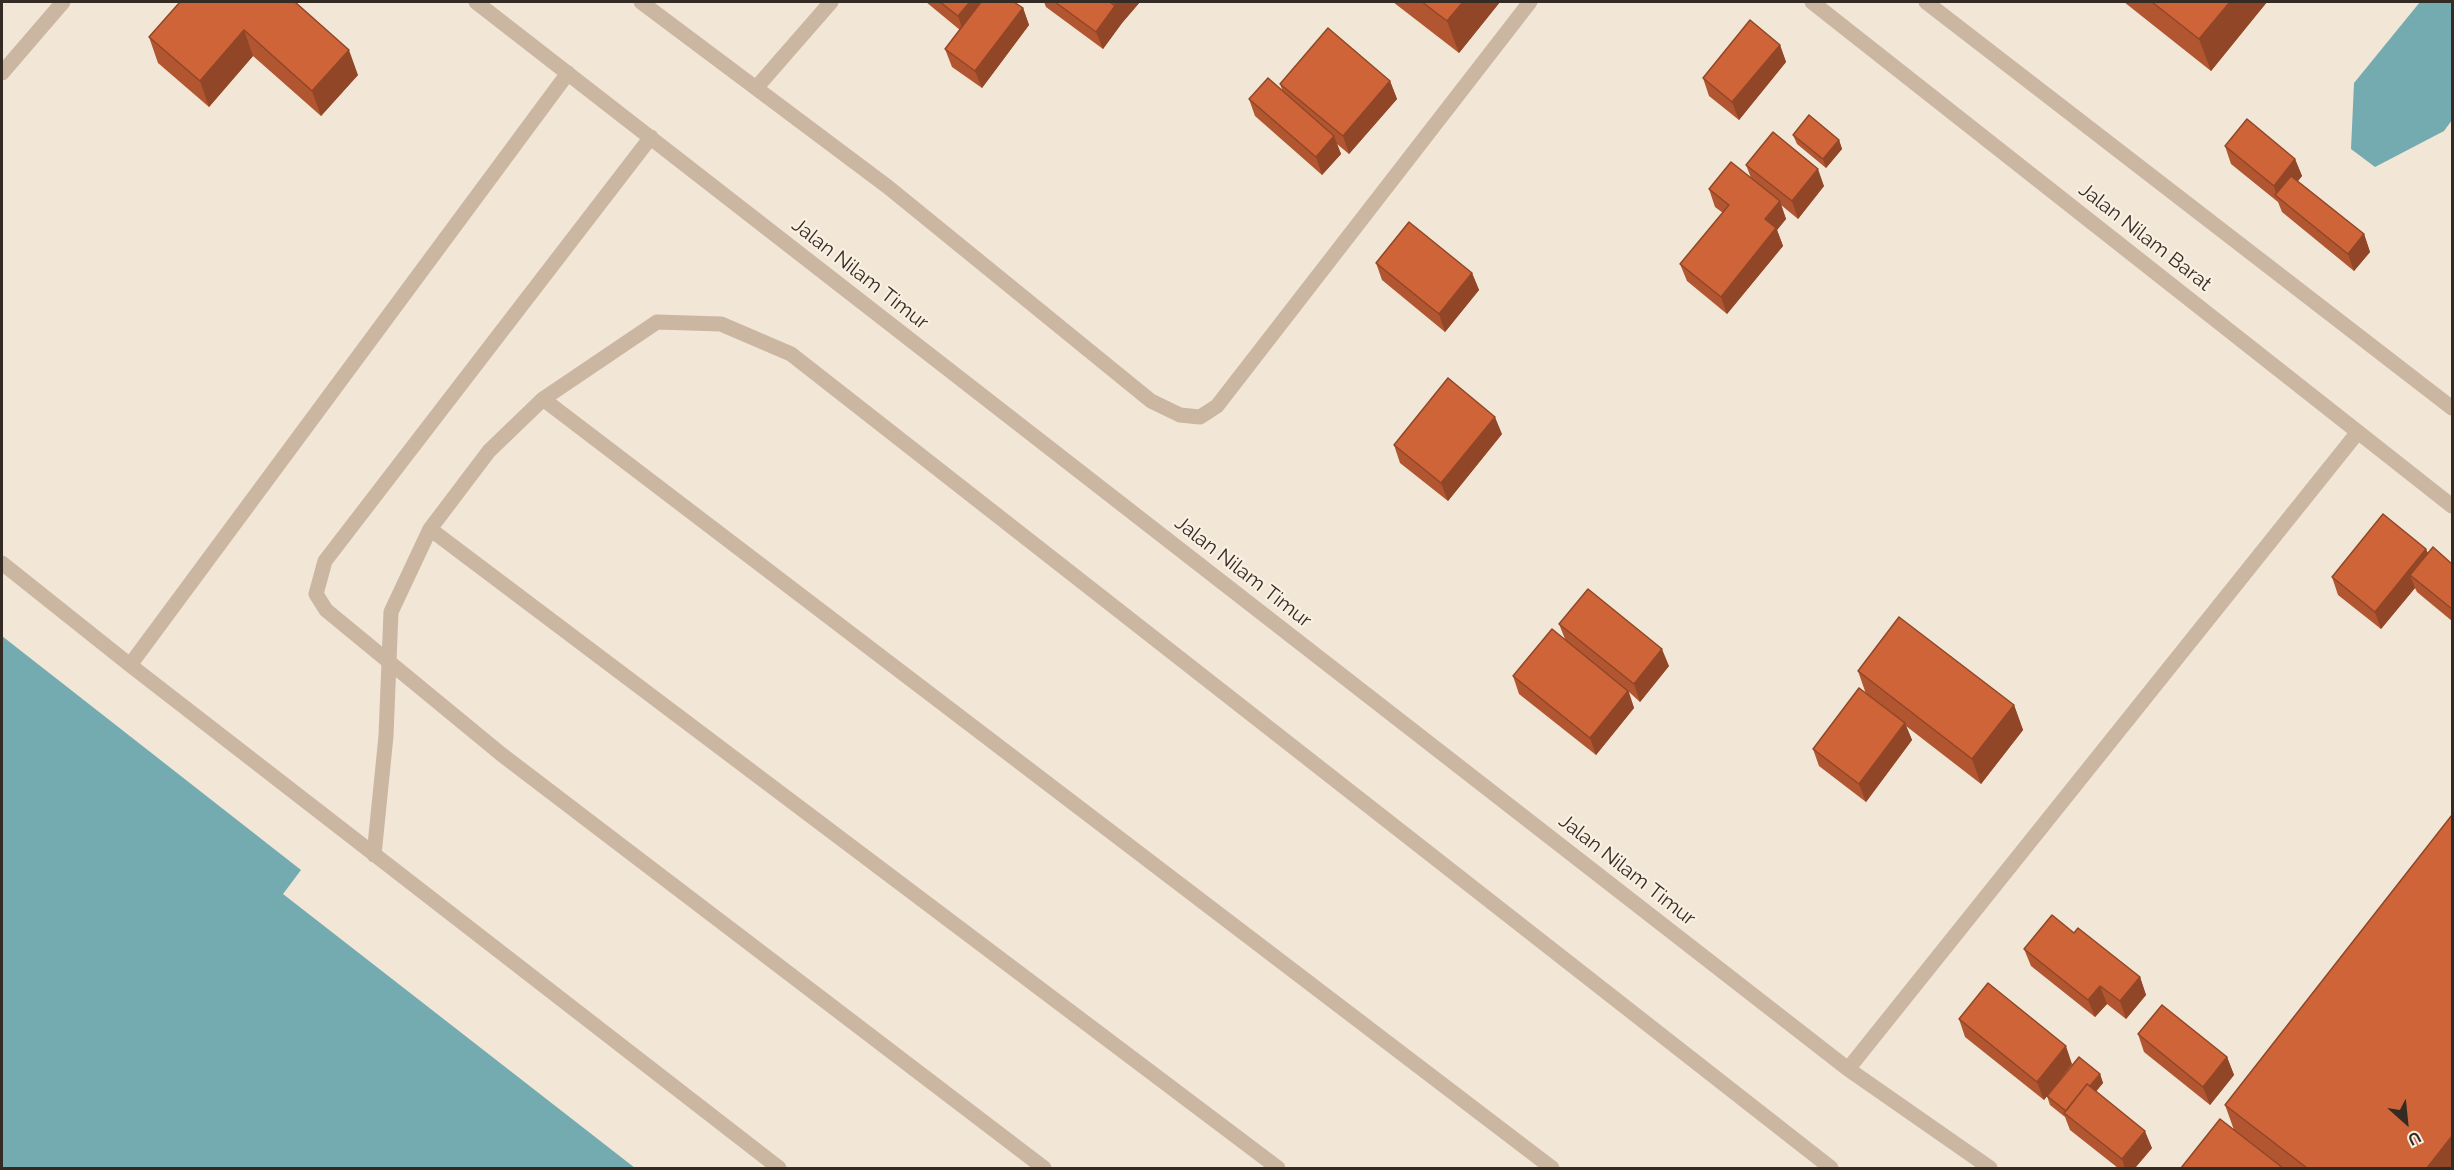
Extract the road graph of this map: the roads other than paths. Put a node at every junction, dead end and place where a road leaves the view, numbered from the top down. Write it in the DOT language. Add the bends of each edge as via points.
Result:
graph roads {
  1 [pos="476,2"];
  2 [pos="641,2"];
  3 [pos="831,2"];
  4 [pos="1530,2"];
  5 [pos="1812,2"];
  6 [pos="1926,2"];
  7 [pos="58,3"];
  8 [pos="2,73"];
  9 [pos="568,73"];
  10 [pos="756,88"];
  11 [pos="651,137"];
  12 [pos="543,399"];
  13 [pos="2452,408"];
  14 [pos="2358,432"];
  15 [pos="2452,506"];
  16 [pos="430,529"];
  17 [pos="2,562"];
  18 [pos="390,664"];
  19 [pos="129,665"];
  20 [pos="374,855"];
  21 [pos="1848,1069"];
  22 [pos="779,1168"];
  23 [pos="1044,1168"];
  24 [pos="1278,1168"];
  25 [pos="1552,1168"];
  26 [pos="1831,1168"];
  27 [pos="1990,1168"];
  1 -- 9 [label="lane, Jalan Nilam Timur"];
  2 -- 10 [label="lane"];
  3 -- 10 [label="lane"];
  4 -- 10 [label="lane" via="1217,406 1200,417 1180,415 1151,401 888,187"];
  5 -- 14 [label="lane, Jalan Nilam Barat"];
  6 -- 13 [label="lane"];
  7 -- 8 [label="lane"];
  9 -- 11 [label="lane, Jalan Nilam Timur"];
  9 -- 19 [label="lane"];
  11 -- 18 [label="lane" via="325,561 316,594 326,610"];
  11 -- 21 [label="lane, Jalan Nilam Timur"];
  12 -- 16 [label="lane" via="489,451"];
  12 -- 25 [label="lane"];
  12 -- 26 [label="lane" via="657,322 721,324 791,354"];
  14 -- 15 [label="lane, Jalan Nilam Barat"];
  14 -- 21 [label="lane"];
  16 -- 18 [label="lane" via="390,612"];
  16 -- 24 [label="lane"];
  17 -- 19 [label="lane"];
  18 -- 20 [label="lane"];
  18 -- 23 [label="lane" via="501,754"];
  19 -- 20 [label="lane"];
  20 -- 22 [label="lane"];
  21 -- 27 [label="lane, Jalan Nilam Timur"];
}
